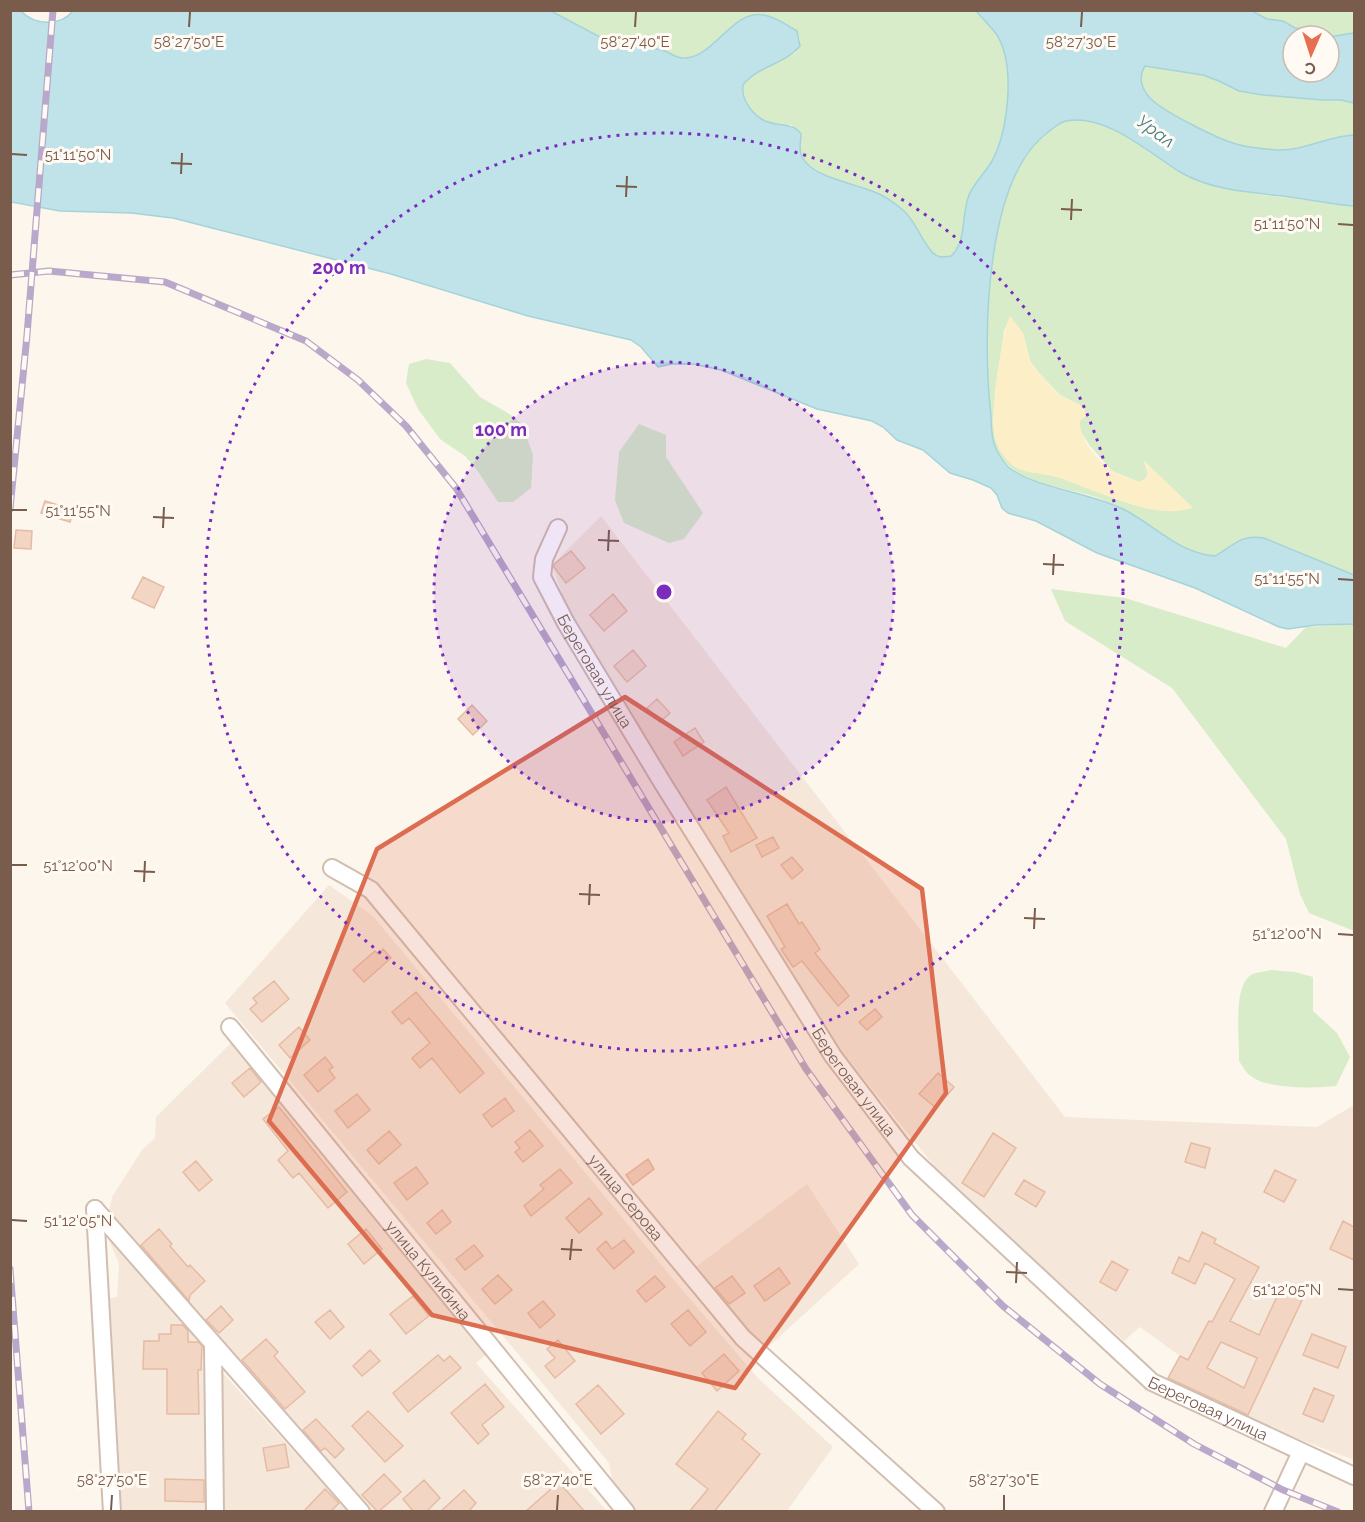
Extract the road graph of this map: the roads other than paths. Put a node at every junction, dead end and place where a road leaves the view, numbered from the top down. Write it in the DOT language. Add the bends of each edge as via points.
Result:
graph roads {
  1 [pos="558,528"];
  2 [pos="332,868"];
  3 [pos="230,1027"];
  4 [pos="213,1345"];
  5 [pos="1301,1452"];
  6 [pos="1354,1476"];
  7 [pos="112,1512"];
  8 [pos="215,1512"];
  9 [pos="361,1512"];
  10 [pos="626,1512"];
  11 [pos="936,1512"];
  12 [pos="1273,1512"];
  1 -- 5 [label="street, Береговая улица" via="544,559 542,577 566,623 833,1056 911,1158 1152,1382"];
  2 -- 11 [label="street, улица Серова" via="371,890 743,1338"];
  3 -- 10 [label="street, улица Кулибина"];
  4 -- 7 [label="street" via="95,1209"];
  4 -- 8 [label="street"];
  4 -- 9 [label="street"];
  5 -- 6 [label="street, Береговая улица"];
  5 -- 12 [label="street"];
}
